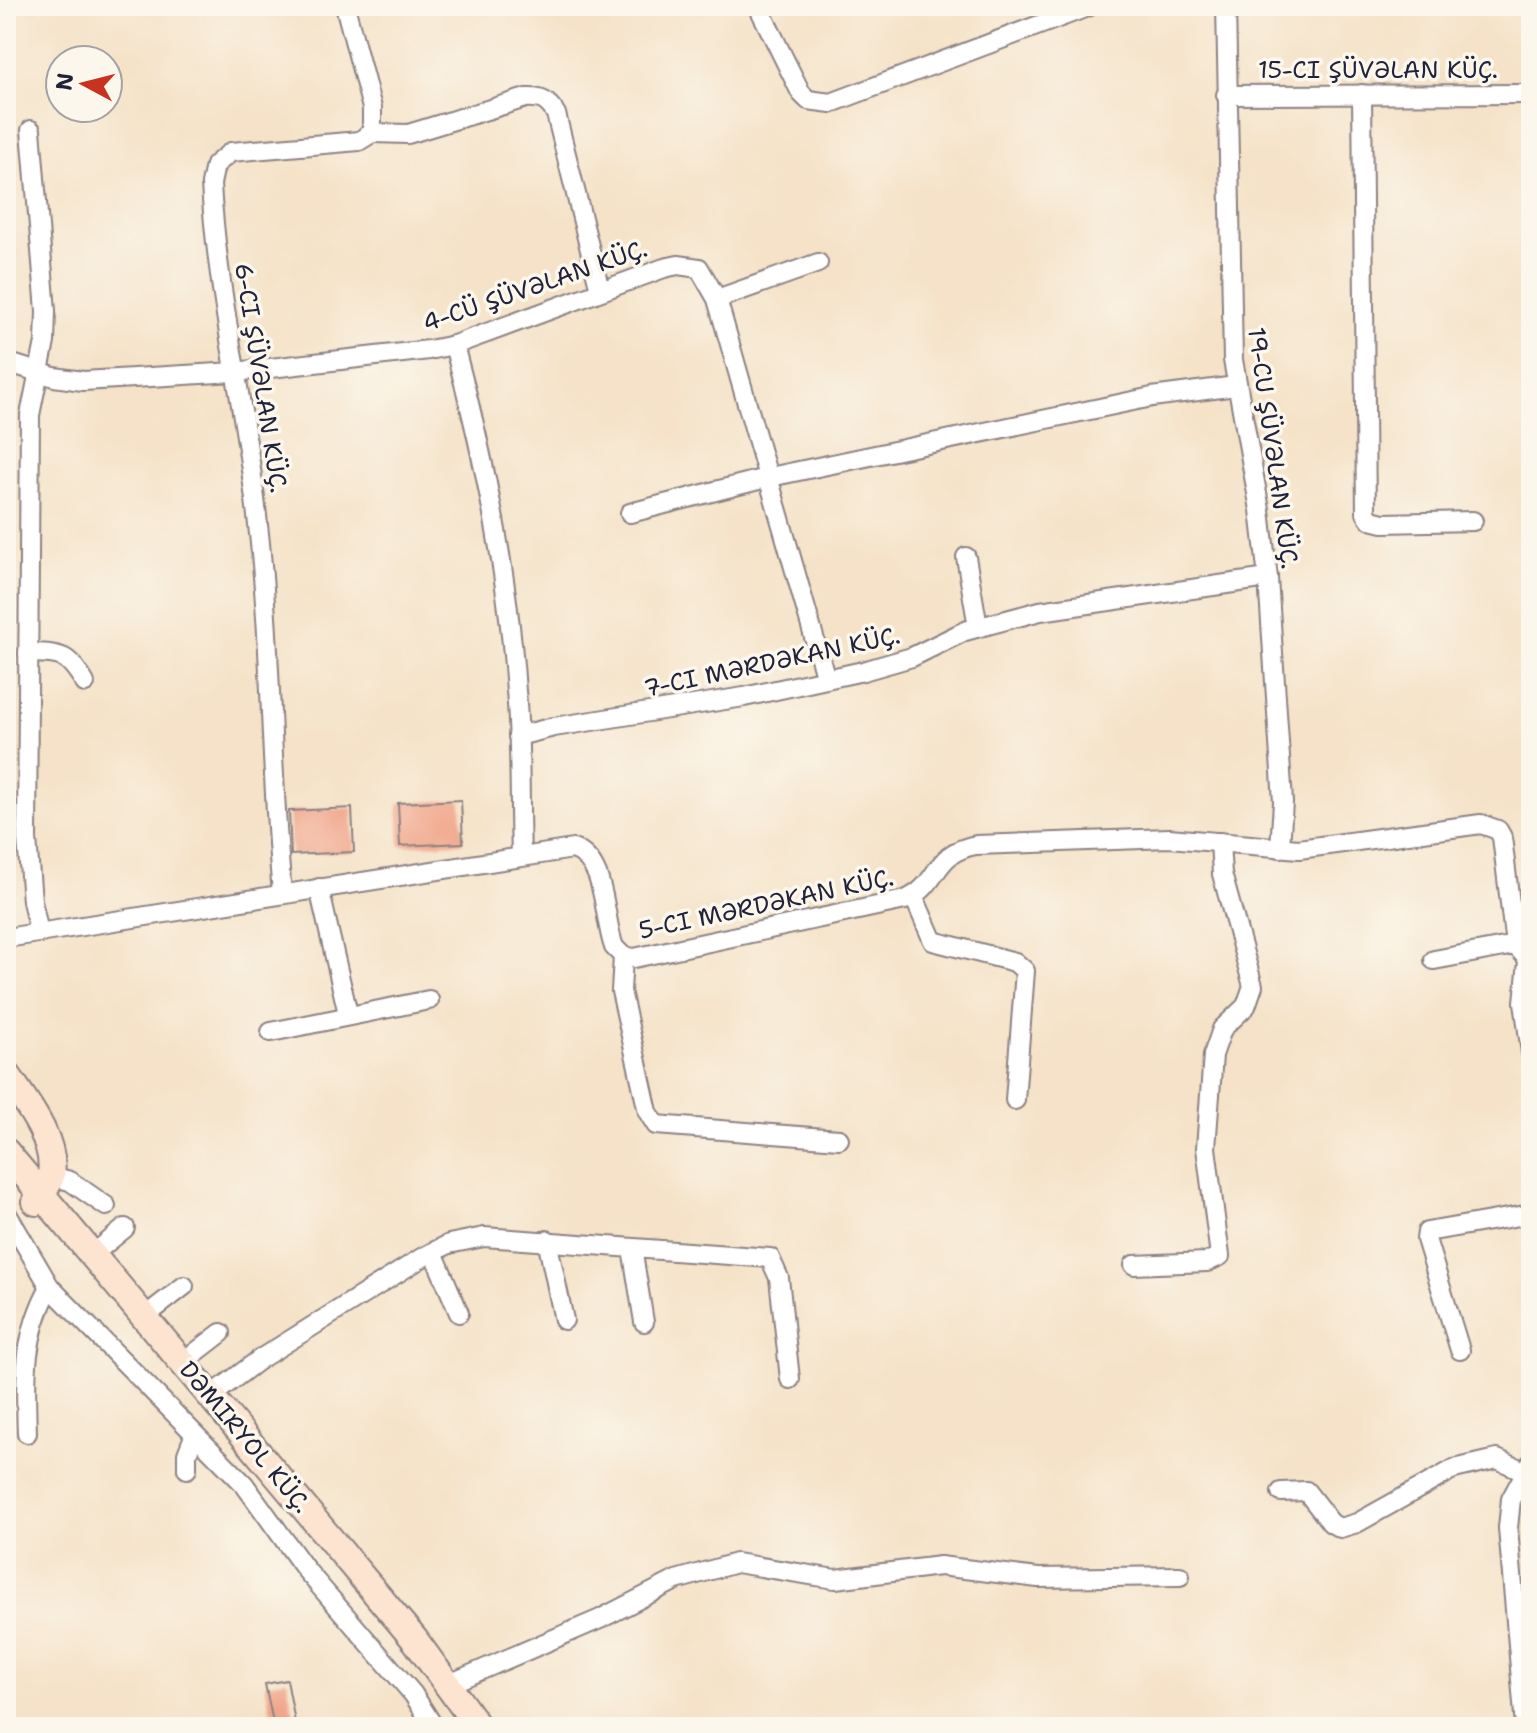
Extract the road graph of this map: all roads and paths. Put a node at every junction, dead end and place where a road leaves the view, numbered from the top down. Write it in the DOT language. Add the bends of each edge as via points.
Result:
graph roads {
  1 [pos="345,6"];
  2 [pos="758,6"];
  3 [pos="1090,6"];
  4 [pos="1226,6"];
  5 [pos="1362,94"];
  6 [pos="1531,94"];
  7 [pos="1226,95"];
  8 [pos="31,130"];
  9 [pos="372,133"];
  10 [pos="818,263"];
  11 [pos="600,290"];
  12 [pos="717,299"];
  13 [pos="454,345"];
  14 [pos="6,362"];
  15 [pos="40,371"];
  16 [pos="235,372"];
  17 [pos="1236,386"];
  18 [pos="770,477"];
  19 [pos="630,513"];
  20 [pos="1473,521"];
  21 [pos="966,557"];
  22 [pos="1268,578"];
  23 [pos="978,627"];
  24 [pos="28,653"];
  25 [pos="826,679"];
  26 [pos="85,683"];
  27 [pos="518,736"];
  28 [pos="1220,842"];
  29 [pos="1280,848"];
  30 [pos="521,855"];
  31 [pos="319,888"];
  32 [pos="282,893"];
  33 [pos="914,897"];
  34 [pos="39,933"];
  35 [pos="6,938"];
  36 [pos="1515,945"];
  37 [pos="623,956"];
  38 [pos="1434,960"];
  39 [pos="1530,961"];
  40 [pos="429,1000"];
  41 [pos="348,1014"];
  42 [pos="271,1032"];
  43 [pos="1531,1053"];
  44 [pos="6,1073"];
  45 [pos="1015,1100"];
  46 [pos="839,1139"];
  47 [pos="6,1152"];
  48 [pos="6,1167"];
  49 [pos="43,1191"];
  50 [pos="106,1206"];
  51 [pos="6,1212"];
  52 [pos="1531,1214"];
  53 [pos="125,1228"];
  54 [pos="547,1240"];
  55 [pos="632,1248"];
  56 [pos="433,1252"];
  57 [pos="92,1255"];
  58 [pos="1134,1265"];
  59 [pos="184,1286"];
  60 [pos="50,1287"];
  61 [pos="459,1313"];
  62 [pos="144,1317"];
  63 [pos="564,1320"];
  64 [pos="644,1322"];
  65 [pos="221,1333"];
  66 [pos="1460,1350"];
  67 [pos="182,1363"];
  68 [pos="790,1379"];
  69 [pos="211,1396"];
  70 [pos="27,1433"];
  71 [pos="194,1436"];
  72 [pos="1527,1467"];
  73 [pos="187,1469"];
  74 [pos="1281,1492"];
  75 [pos="1180,1576"];
  76 [pos="1526,1677"];
  77 [pos="449,1684"];
  78 [pos="434,1727"];
  79 [pos="466,1727"];
  80 [pos="478,1727"];
  81 [pos="1525,1727"];
  1 -- 9 [label="street" via="372,108"];
  2 -- 3 [label="street" via="801,93 818,104"];
  4 -- 7 [label="street, 19-CU ŞÜVƏLAN KÜÇ."];
  5 -- 6 [label="street, 15-CI ŞÜVƏLAN KÜÇ."];
  5 -- 7 [label="street, 15-CI ŞÜVƏLAN KÜÇ."];
  5 -- 20 [label="street" via="1366,513 1383,523"];
  7 -- 17 [label="street, 19-CU ŞÜVƏLAN KÜÇ."];
  8 -- 15 [label="street" via="46,311"];
  9 -- 11 [label="street" via="408,134 526,98 550,103"];
  9 -- 16 [label="street" via="359,141 239,150 215,165 211,198"];
  10 -- 12 [label="street"];
  11 -- 12 [label="street, 4-CÜ ŞÜVƏLAN KÜÇ." via="664,268 690,265 708,277"];
  11 -- 13 [label="street, 4-CÜ ŞÜVƏLAN KÜÇ."];
  12 -- 18 [label="street, 4-CÜ ŞÜVƏLAN KÜÇ."];
  13 -- 16 [label="street, 4-CÜ ŞÜVƏLAN KÜÇ."];
  13 -- 27 [label="street" via="494,506"];
  14 -- 15 [label="street, 4-CÜ ŞÜVƏLAN KÜÇ."];
  15 -- 16 [label="street, 4-CÜ ŞÜVƏLAN KÜÇ." via="83,381"];
  15 -- 24 [label="street" via="30,415"];
  16 -- 32 [label="street" via="262,559"];
  17 -- 18 [label="street" via="1152,397"];
  17 -- 22 [label="street, 19-CU ŞÜVƏLAN KÜÇ."];
  18 -- 19 [label="street"];
  18 -- 25 [label="street, 4-CÜ ŞÜVƏLAN KÜÇ."];
  21 -- 23 [label="street"];
  22 -- 23 [label="street, 7-CI MƏRDƏKAN KÜÇ." via="1040,611"];
  22 -- 29 [label="street, 19-CU ŞÜVƏLAN KÜÇ." via="1283,802"];
  23 -- 25 [label="street, 7-CI MƏRDƏKAN KÜÇ." via="899,662"];
  24 -- 26 [label="street" via="63,655"];
  24 -- 34 [label="street" via="29,873"];
  25 -- 27 [label="street, 7-CI MƏRDƏKAN KÜÇ."];
  27 -- 30 [label="street"];
  28 -- 29 [label="street, 5-CI MƏRDƏKAN KÜÇ."];
  28 -- 33 [label="street, 5-CI MƏRDƏKAN KÜÇ." via="1137,838 976,845 946,856"];
  28 -- 58 [label="street" via="1222,874 1253,986 1246,1006 1222,1029 1213,1055 1206,1138 1220,1256 1207,1262"];
  29 -- 36 [label="street, 5-CI MƏRDƏKAN KÜÇ." via="1490,825 1502,837"];
  30 -- 31 [label="street, 5-CI MƏRDƏKAN KÜÇ."];
  30 -- 37 [label="street, 5-CI MƏRDƏKAN KÜÇ." via="573,849 590,858 611,939"];
  31 -- 32 [label="street, 5-CI MƏRDƏKAN KÜÇ."];
  31 -- 41 [label="street"];
  32 -- 34 [label="street, 5-CI MƏRDƏKAN KÜÇ."];
  33 -- 37 [label="street, 5-CI MƏRDƏKAN KÜÇ." via="654,954"];
  33 -- 45 [label="street" via="933,941 1015,962 1025,971"];
  34 -- 35 [label="street, 5-CI MƏRDƏKAN KÜÇ."];
  36 -- 38 [label="street"];
  36 -- 39 [label="street"];
  37 -- 46 [label="street" via="621,991 648,1112 656,1125"];
  39 -- 43 [label="street" via="1524,1002"];
  40 -- 41 [label="street"];
  41 -- 42 [label="street"];
  44 -- 49 [label="main road" via="50,1155"];
  47 -- 49 [label="main road, DƏMIRYOL KÜÇ."];
  48 -- 49 [label="main road"];
  49 -- 50 [label="street" via="70,1181"];
  49 -- 57 [label="main road, DƏMIRYOL KÜÇ."];
  49 -- 79 [label="main road" via="426,1668"];
  51 -- 60 [label="street, DƏMIRYOL KÜÇ."];
  52 -- 66 [label="street" via="1427,1232"];
  53 -- 57 [label="street"];
  54 -- 55 [label="street"];
  54 -- 56 [label="street" via="484,1237"];
  54 -- 63 [label="street"];
  55 -- 64 [label="street"];
  55 -- 68 [label="street" via="770,1258 779,1278"];
  56 -- 61 [label="street"];
  56 -- 69 [label="street" via="260,1359"];
  57 -- 62 [label="main road, DƏMIRYOL KÜÇ."];
  59 -- 62 [label="street"];
  60 -- 70 [label="street" via="27,1340"];
  60 -- 71 [label="street, DƏMIRYOL KÜÇ."];
  62 -- 67 [label="main road, DƏMIRYOL KÜÇ."];
  65 -- 67 [label="street"];
  67 -- 69 [label="main road, DƏMIRYOL KÜÇ."];
  69 -- 77 [label="main road, DƏMIRYOL KÜÇ."];
  71 -- 73 [label="street"];
  71 -- 78 [label="street, DƏMIRYOL KÜÇ." via="244,1484 306,1570 413,1694"];
  72 -- 74 [label="street" via="1497,1459 1454,1469 1340,1528 1306,1491"];
  72 -- 76 [label="street" via="1511,1499 1508,1528"];
  75 -- 77 [label="street" via="1038,1578 940,1566 835,1579 736,1563 676,1580"];
  76 -- 81 [label="street"];
  77 -- 80 [label="main road, DƏMIRYOL KÜÇ."];
}
